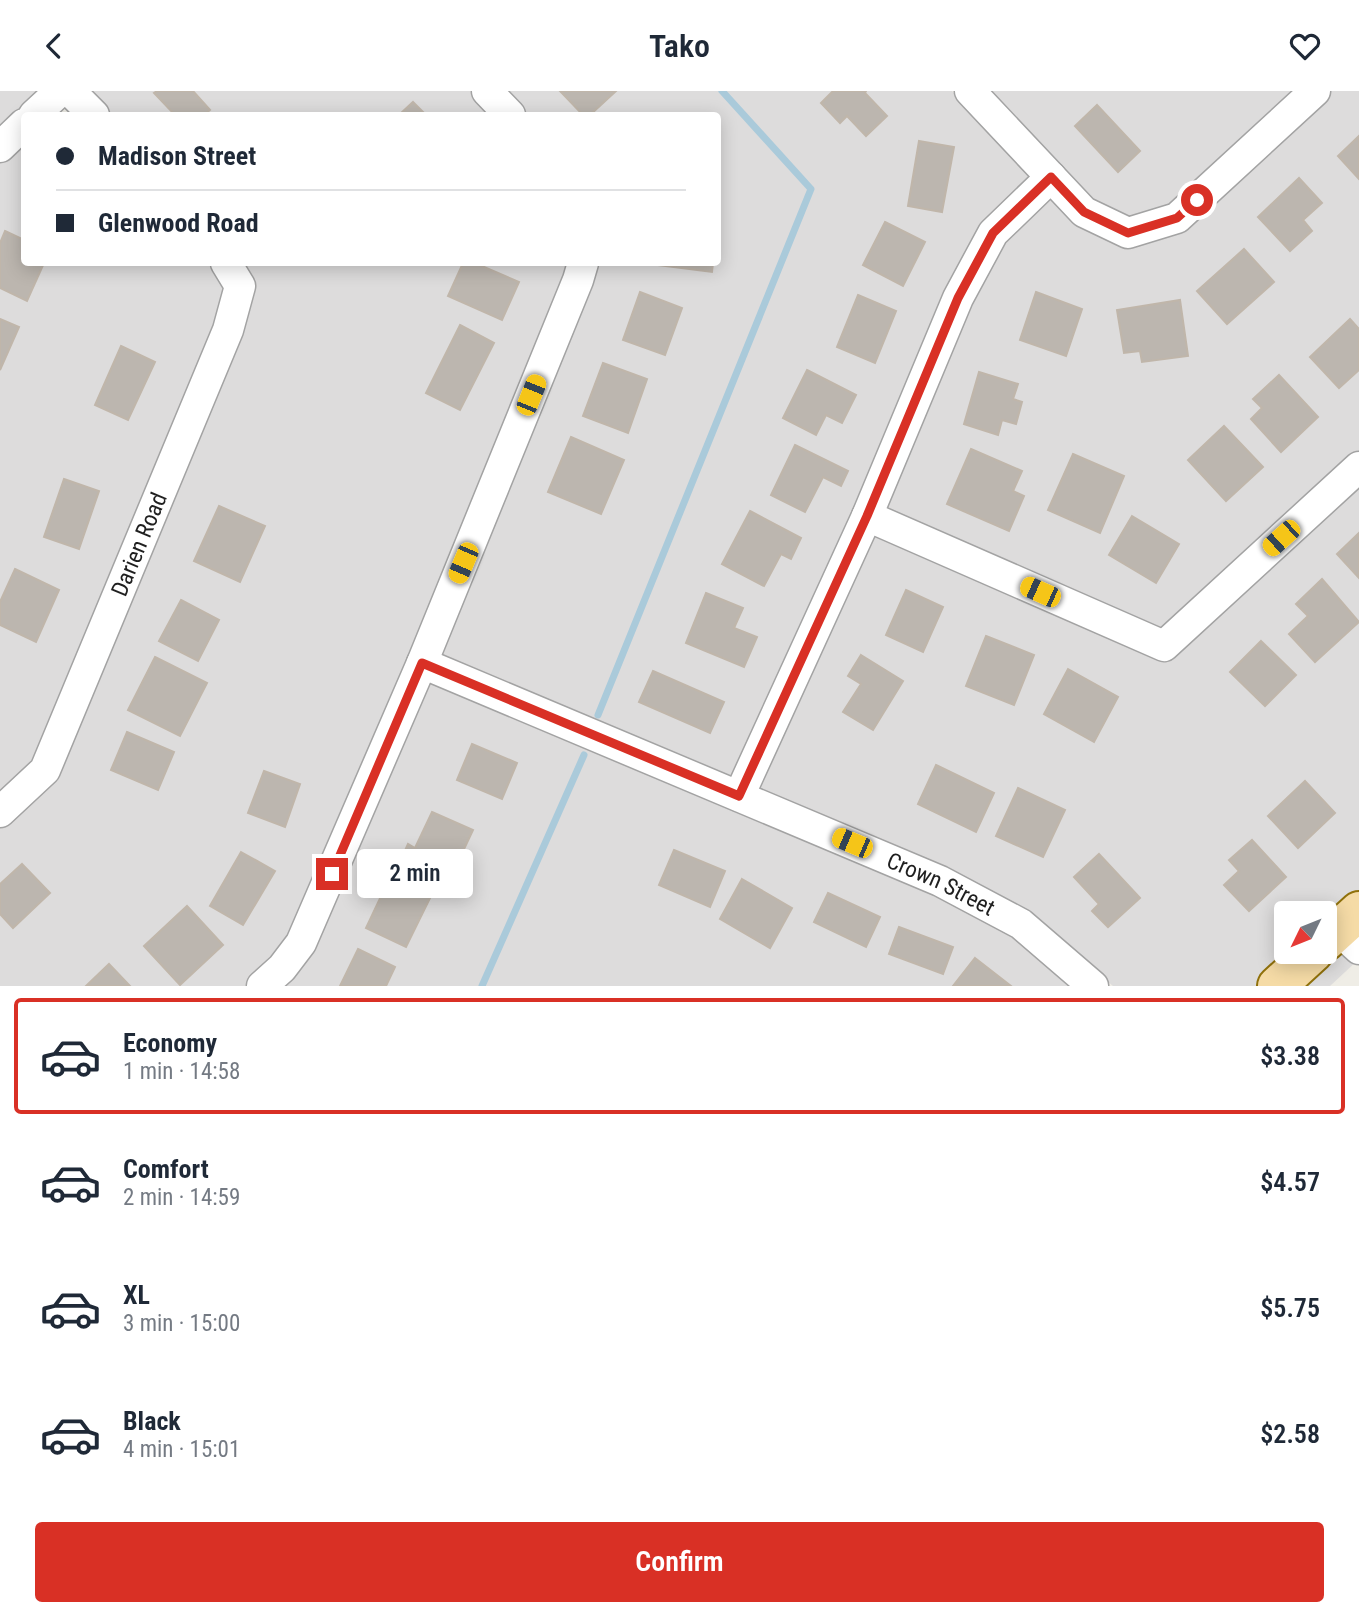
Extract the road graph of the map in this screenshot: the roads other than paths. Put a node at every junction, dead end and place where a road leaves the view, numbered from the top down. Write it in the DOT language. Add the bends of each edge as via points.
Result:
graph roads {
  1 [pos="60,91"];
  2 [pos="70,91"];
  3 [pos="487,91"];
  4 [pos="970,91"];
  5 [pos="1315,91"];
  6 [pos="37,112"];
  7 [pos="91,112"];
  8 [pos="507,112"];
  9 [pos="21,127"];
  10 [pos="0,148"];
  11 [pos="1051,177"];
  12 [pos="228,266"];
  13 [pos="582,266"];
  14 [pos="1359,467"];
  15 [pos="867,516"];
  16 [pos="422,663"];
  17 [pos="739,796"];
  18 [pos="0,812"];
  19 [pos="1339,937"];
  20 [pos="262,986"];
  21 [pos="1093,986"];
  22 [pos="1277,986"];
  1 -- 6 [label="street"];
  2 -- 7 [label="street"];
  3 -- 8 [label="street"];
  4 -- 11 [label="street"];
  5 -- 11 [label="street" via="1177,218 1128,233 1084,212"];
  9 -- 10 [label="street"];
  11 -- 15 [label="street" via="993,233 958,298"];
  12 -- 18 [label="street, Darien Road" via="240,286 223,342 45,770"];
  13 -- 16 [label="street"];
  14 -- 15 [label="street" via="1164,646"];
  15 -- 17 [label="street"];
  16 -- 17 [label="street, Crown Street"];
  16 -- 20 [label="street" via="301,943"];
  17 -- 21 [label="street, Crown Street" via="952,887 1021,924"];
  19 -- 22 [label="main road"];
}
